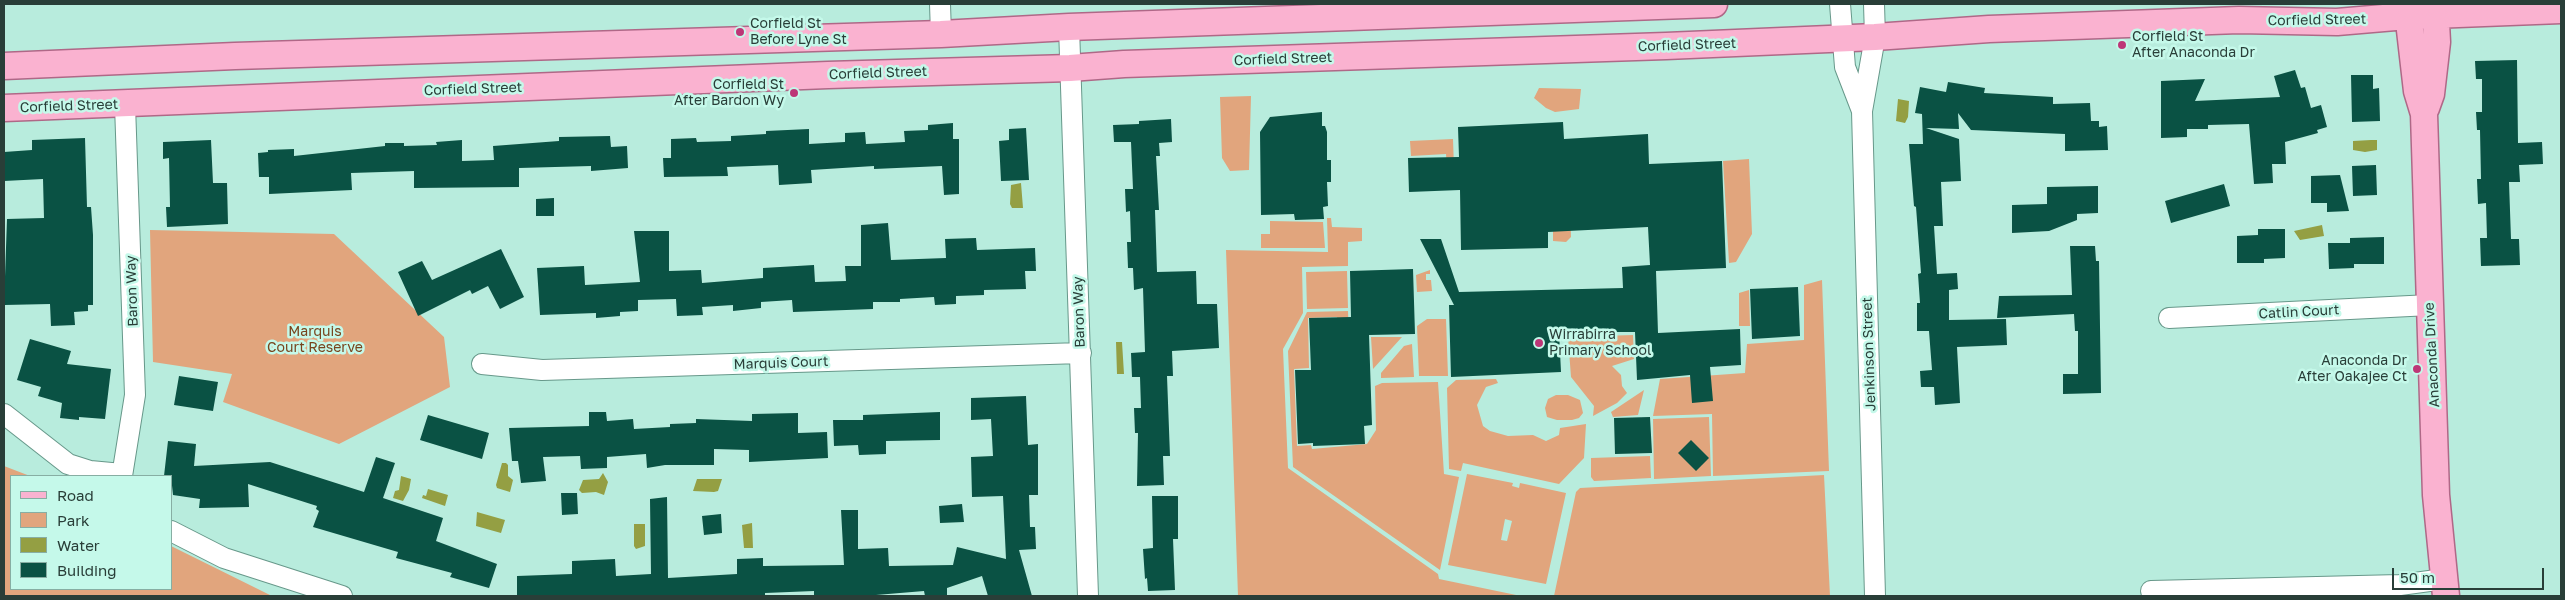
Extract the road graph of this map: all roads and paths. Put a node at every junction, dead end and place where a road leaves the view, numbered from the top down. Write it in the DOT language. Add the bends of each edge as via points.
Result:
graph roads {
  1 [pos="940,4"];
  2 [pos="1714,4"];
  3 [pos="1840,4"];
  4 [pos="1874,4"];
  5 [pos="2435,9"];
  6 [pos="2407,10"];
  7 [pos="2561,10"];
  8 [pos="2203,12"];
  9 [pos="2239,12"];
  10 [pos="1069,27"];
  11 [pos="941,34"];
  12 [pos="1875,37"];
  13 [pos="1841,38"];
  14 [pos="4,66"];
  15 [pos="1070,68"];
  16 [pos="125,105"];
  17 [pos="4,108"];
  18 [pos="1862,111"];
  19 [pos="2424,114"];
  20 [pos="2430,306"];
  21 [pos="2169,318"];
  22 [pos="1081,353"];
  23 [pos="482,364"];
  24 [pos="4,414"];
  25 [pos="122,475"];
  26 [pos="172,532"];
  27 [pos="2445,588"];
  28 [pos="2151,591"];
  29 [pos="342,596"];
  30 [pos="1088,596"];
  31 [pos="1875,596"];
  1 -- 11 [label="street"];
  2 -- 10 [label="main road"];
  3 -- 13 [label="street, Jenkinson Street"];
  4 -- 12 [label="street, Jenkinson Street"];
  5 -- 6 [label="main road, Corfield Street"];
  5 -- 7 [label="main road, Corfield Street"];
  5 -- 19 [label="main road, Anaconda Drive" via="2437,42 2432,94"];
  6 -- 9 [label="main road, Corfield Street" via="2337,22"];
  6 -- 19 [label="main road, Anaconda Drive" via="2417,91"];
  8 -- 9 [label="main road, Corfield Street"];
  8 -- 12 [label="main road, Corfield Street"];
  10 -- 11 [label="main road"];
  10 -- 15 [label="street, Baron Way"];
  11 -- 14 [label="main road"];
  12 -- 13 [label="main road, Corfield Street"];
  12 -- 18 [label="street, Jenkinson Street"];
  13 -- 15 [label="main road, Corfield Street"];
  13 -- 18 [label="street, Jenkinson Street" via="1845,67"];
  15 -- 16 [label="main road, Corfield Street" via="799,76"];
  15 -- 22 [label="street, Baron Way"];
  16 -- 17 [label="main road, Corfield Street"];
  16 -- 25 [label="street, Baron Way" via="135,395"];
  18 -- 31 [label="street, Jenkinson Street"];
  19 -- 20 [label="main road, Anaconda Drive"];
  20 -- 21 [label="street, Catlin Court"];
  20 -- 27 [label="main road, Anaconda Drive" via="2436,495"];
  22 -- 23 [label="street, Marquis Court" via="542,370"];
  22 -- 30 [label="street, Baron Way"];
  24 -- 25 [label="street" via="68,464"];
  26 -- 29 [label="street" via="224,558"];
  27 -- 28 [label="street" via="2400,585"];
}
